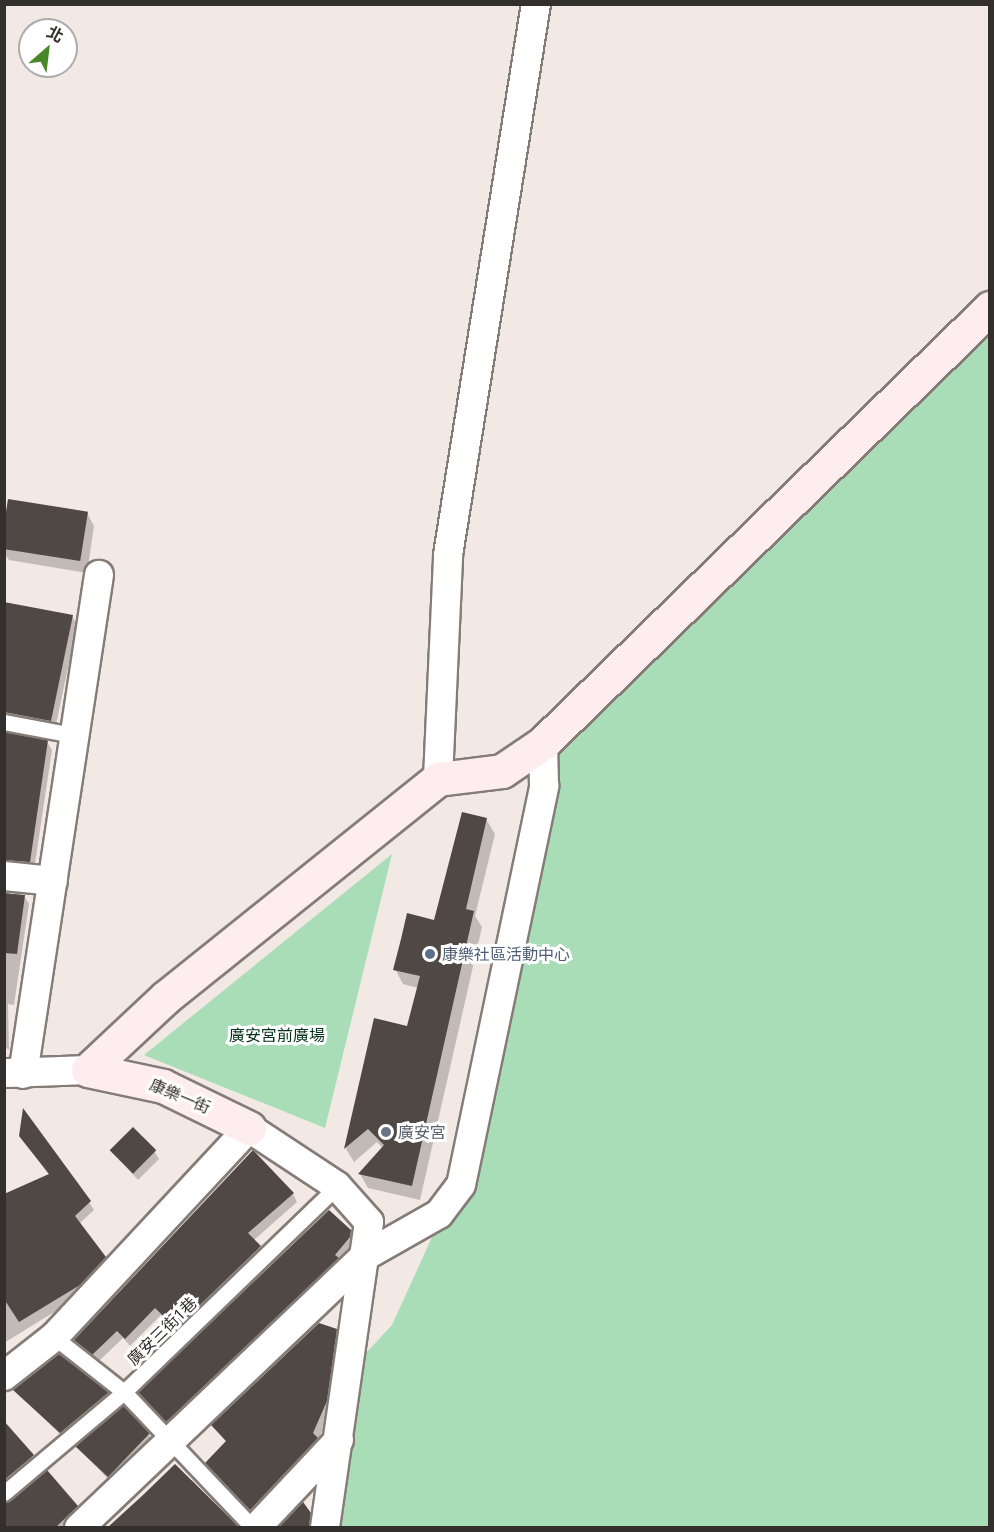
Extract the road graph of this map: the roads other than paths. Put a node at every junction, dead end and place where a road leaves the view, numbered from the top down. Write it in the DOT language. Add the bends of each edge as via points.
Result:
graph roads {
  1 [pos="536,4"];
  2 [pos="990,308"];
  3 [pos="99,575"];
  4 [pos="4,722"];
  5 [pos="74,735"];
  6 [pos="543,743"];
  7 [pos="438,779"];
  8 [pos="4,876"];
  9 [pos="53,881"];
  10 [pos="88,1070"];
  11 [pos="14,1073"];
  12 [pos="249,1128"];
  13 [pos="337,1186"];
  14 [pos="365,1256"];
  15 [pos="54,1337"];
  16 [pos="4,1376"];
  17 [pos="124,1392"];
  18 [pos="339,1440"];
  19 [pos="172,1441"];
  20 [pos="4,1493"];
  21 [pos="79,1527"];
  22 [pos="255,1527"];
  23 [pos="325,1527"];
  1 -- 7 [label="street" via="448,555"];
  2 -- 6 [label="street"];
  3 -- 5 [label="street"];
  4 -- 5 [label="lane"];
  5 -- 9 [label="street"];
  6 -- 7 [label="street" via="502,771"];
  6 -- 14 [label="street" via="544,786 461,1185 439,1214"];
  7 -- 10 [label="street" via="166,997"];
  8 -- 9 [label="street"];
  9 -- 11 [label="street"];
  10 -- 11 [label="street, 康樂一街"];
  10 -- 12 [label="street, 康樂一街" via="163,1086"];
  12 -- 13 [label="street, 康樂一街"];
  12 -- 15 [label="street"];
  13 -- 14 [label="street, 康樂一街" via="369,1222"];
  13 -- 17 [label="lane, 廣安三街1巷"];
  14 -- 18 [label="street, 康樂一街"];
  14 -- 19 [label="street"];
  15 -- 16 [label="street"];
  15 -- 17 [label="lane"];
  17 -- 19 [label="lane"];
  17 -- 20 [label="lane, 廣安三街1巷"];
  18 -- 22 [label="street"];
  18 -- 23 [label="street, 康樂一街"];
  19 -- 21 [label="street"];
  19 -- 22 [label="lane"];
}
